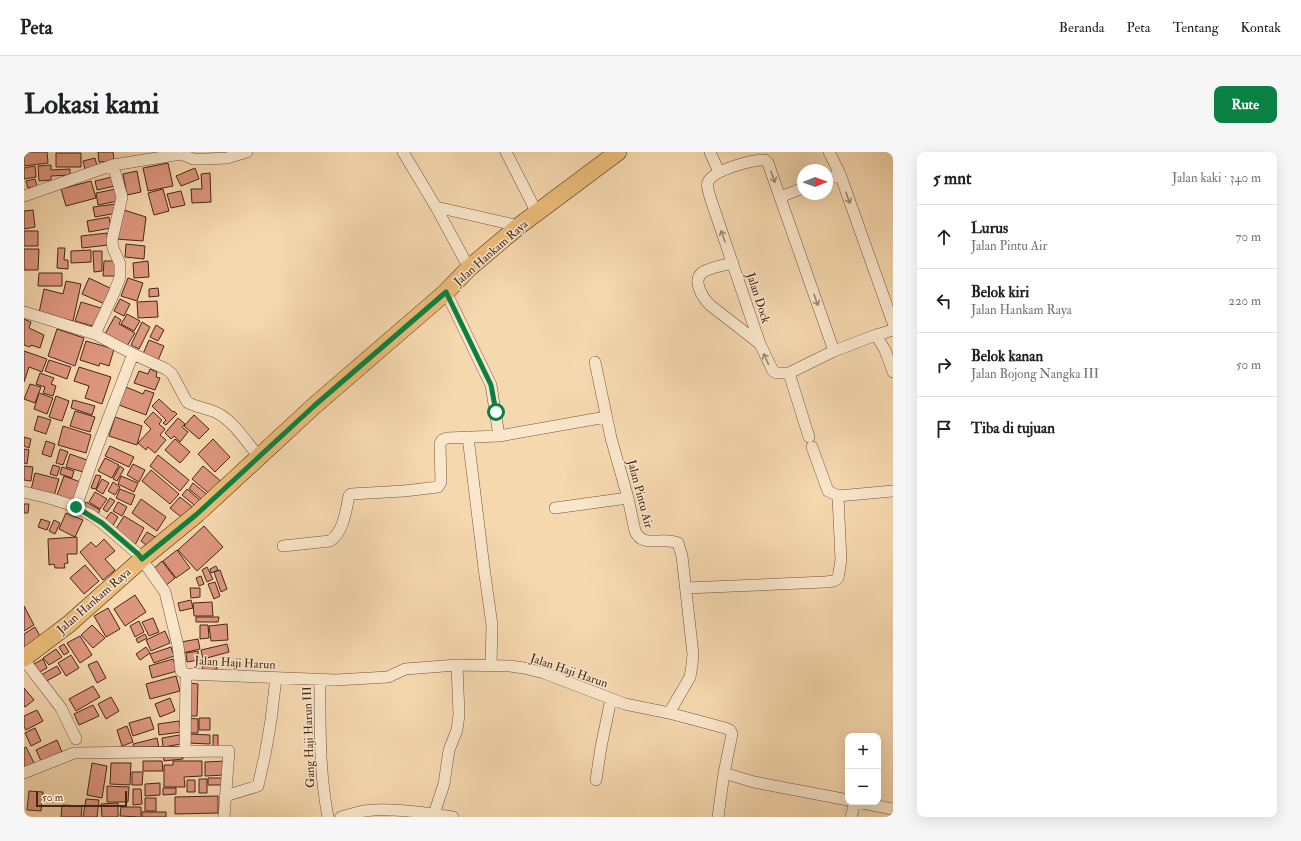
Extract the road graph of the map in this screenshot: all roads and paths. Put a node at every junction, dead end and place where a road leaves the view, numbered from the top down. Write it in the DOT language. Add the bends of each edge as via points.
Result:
graph roads {
  1 [pos="247,152"];
  2 [pos="403,152"];
  3 [pos="506,152"];
  4 [pos="618,152"];
  5 [pos="829,152"];
  6 [pos="715,162"];
  7 [pos="112,165"];
  8 [pos="840,174"];
  9 [pos="833,177"];
  10 [pos="797,190"];
  11 [pos="24,196"];
  12 [pos="780,197"];
  13 [pos="436,207"];
  14 [pos="537,213"];
  15 [pos="519,226"];
  16 [pos="733,263"];
  17 [pos="469,268"];
  18 [pos="446,292"];
  19 [pos="24,312"];
  20 [pos="893,323"];
  21 [pos="893,330"];
  22 [pos="95,334"];
  23 [pos="876,335"];
  24 [pos="760,344"];
  25 [pos="834,351"];
  26 [pos="133,354"];
  27 [pos="595,362"];
  28 [pos="893,372"];
  29 [pos="789,373"];
  30 [pos="606,417"];
  31 [pos="499,436"];
  32 [pos="468,437"];
  33 [pos="259,457"];
  34 [pos="893,491"];
  35 [pos="24,492"];
  36 [pos="838,496"];
  37 [pos="628,498"];
  38 [pos="76,507"];
  39 [pos="556,508"];
  40 [pos="283,546"];
  41 [pos="142,559"];
  42 [pos="686,588"];
  43 [pos="24,659"];
  44 [pos="457,665"];
  45 [pos="491,665"];
  46 [pos="186,674"];
  47 [pos="276,678"];
  48 [pos="320,679"];
  49 [pos="611,699"];
  50 [pos="669,713"];
  51 [pos="76,739"];
  52 [pos="184,752"];
  53 [pos="24,773"];
  54 [pos="724,773"];
  55 [pos="596,780"];
  56 [pos="225,796"];
  57 [pos="845,799"];
  58 [pos="855,805"];
  59 [pos="872,805"];
  60 [pos="893,809"];
  61 [pos="433,816"];
  62 [pos="224,817"];
  63 [pos="328,817"];
  64 [pos="341,817"];
  65 [pos="453,817"];
  66 [pos="718,817"];
  67 [pos="851,817"];
  1 -- 7 [label="street" via="227,158 205,159 181,154"];
  2 -- 13 [label="street"];
  3 -- 14 [label="street"];
  4 -- 14 [label="main road, Jalan Hankam Raya"];
  5 -- 8 [label="street"];
  6 -- 12 [label="street, one-way" via="740,165 765,160"];
  16 -- 6 [label="street, Jalan Dock, one-way" via="708,188"];
  7 -- 11 [label="street"];
  7 -- 22 [label="street" via="122,197 112,240 120,264 120,277"];
  8 -- 9 [label="street"];
  8 -- 20 [label="street, one-way"];
  10 -- 12 [label="street"];
  12 -- 25 [label="street, one-way"];
  13 -- 15 [label="street"];
  13 -- 17 [label="street"];
  14 -- 15 [label="main road, Jalan Hankam Raya"];
  15 -- 17 [label="main road, Jalan Hankam Raya"];
  16 -- 24 [label="street, Jalan Dock"];
  16 -- 24 [label="street" via="702,272 698,284 700,291 710,305"];
  17 -- 18 [label="main road, Jalan Hankam Raya"];
  18 -- 31 [label="street" via="491,385"];
  18 -- 33 [label="main road, Jalan Hankam Raya"];
  19 -- 22 [label="street"];
  21 -- 23 [label="street"];
  22 -- 26 [label="street"];
  23 -- 25 [label="street"];
  23 -- 28 [label="street"];
  29 -- 24 [label="street, Jalan Dock, one-way" via="773,371"];
  25 -- 29 [label="street"];
  26 -- 33 [label="street" via="166,369 172,374 187,402 225,418"];
  26 -- 38 [label="street"];
  27 -- 30 [label="street, Jalan Pintu Air"];
  29 -- 36 [label="street" via="828,491"];
  30 -- 31 [label="street"];
  30 -- 37 [label="street, Jalan Pintu Air"];
  31 -- 32 [label="street"];
  32 -- 40 [label="street" via="442,440 441,482 438,487 351,494 339,532 334,538 330,541"];
  32 -- 45 [label="street" via="492,625"];
  33 -- 41 [label="main road, Jalan Hankam Raya" via="197,514"];
  34 -- 36 [label="street"];
  35 -- 38 [label="street, Jalan Haji Harun"];
  36 -- 42 [label="street" via="841,560 838,578 834,581"];
  37 -- 39 [label="street"];
  37 -- 42 [label="street, Jalan Pintu Air" via="635,531 640,539 678,543"];
  38 -- 41 [label="street, Jalan Haji Harun" via="102,523"];
  41 -- 43 [label="main road, Jalan Hankam Raya" via="69,624"];
  41 -- 46 [label="street, Jalan Haji Harun" via="165,592 178,646 181,671"];
  42 -- 50 [label="street, Jalan Pintu Air" via="692,665 690,677"];
  43 -- 51 [label="street" via="61,708"];
  44 -- 45 [label="street, Jalan Haji Harun"];
  44 -- 48 [label="street, Jalan Haji Harun" via="406,669 388,677"];
  44 -- 61 [label="street" via="459,715 449,750 444,784"];
  45 -- 49 [label="street, Jalan Haji Harun" via="544,673"];
  46 -- 47 [label="street, Jalan Haji Harun"];
  46 -- 52 [label="street"];
  47 -- 48 [label="street, Jalan Haji Harun"];
  47 -- 56 [label="street" via="258,786"];
  48 -- 63 [label="street, Gang Haji Harun III" via="320,757"];
  49 -- 50 [label="street, Jalan Haji Harun"];
  49 -- 55 [label="street" via="600,747"];
  50 -- 54 [label="street, Jalan Haji Harun" via="730,730 732,734"];
  52 -- 53 [label="street" via="74,753"];
  52 -- 56 [label="street" via="229,751"];
  54 -- 57 [label="street" via="754,782"];
  54 -- 66 [label="street"];
  56 -- 62 [label="street"];
  58 -- 67 [label="street"];
  59 -- 60 [label="street"];
  61 -- 64 [label="street" via="404,811 374,810"];
  61 -- 65 [label="street"];
}
